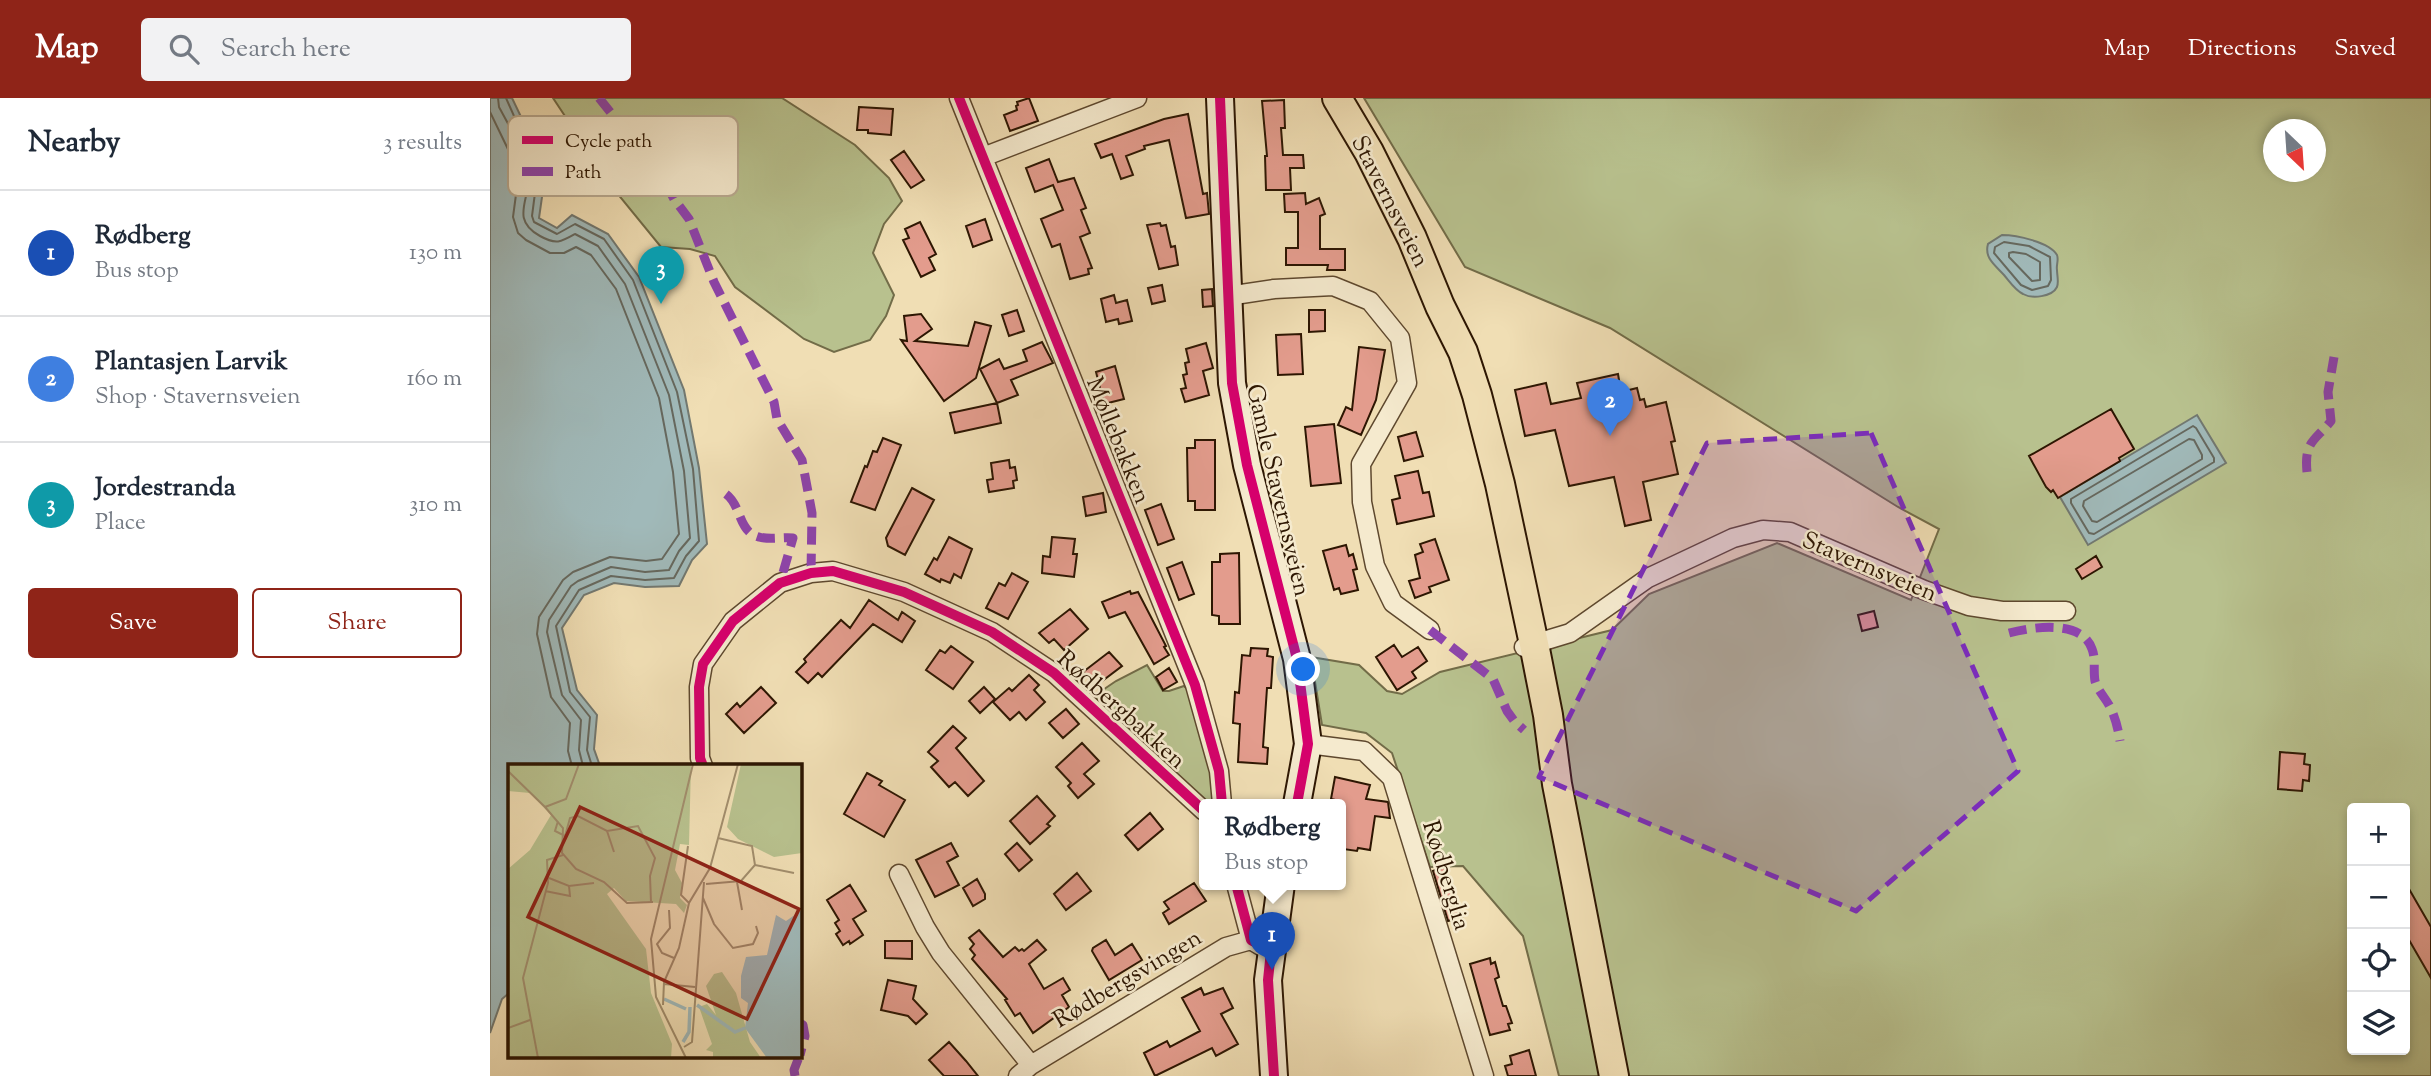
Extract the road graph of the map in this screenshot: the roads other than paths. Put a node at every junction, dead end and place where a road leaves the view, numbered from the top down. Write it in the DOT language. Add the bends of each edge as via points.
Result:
graph roads {
  1 [pos="959,98"];
  2 [pos="1137,98"];
  3 [pos="1220,98"];
  4 [pos="1337,98"];
  5 [pos="983,157"];
  6 [pos="1228,296"];
  7 [pos="2066,611"];
  8 [pos="1430,630"];
  9 [pos="1527,646"];
  10 [pos="1308,744"];
  11 [pos="702,764"];
  12 [pos="1222,799"];
  13 [pos="1298,799"];
  14 [pos="1199,806"];
  15 [pos="899,874"];
  16 [pos="1238,890"];
  17 [pos="1279,890"];
  18 [pos="1261,946"];
  19 [pos="1025,1070"];
  20 [pos="1274,1076"];
  21 [pos="1484,1076"];
  22 [pos="1614,1076"];
  1 -- 5 [label="street, Møllebakken"];
  2 -- 5 [label="street"];
  3 -- 6 [label="street, Gamle Stavernsveien"];
  4 -- 9 [label="main road, Stavernsveien" via="1397,205 1463,352 1500,484"];
  5 -- 12 [label="street, Møllebakken" via="1195,685 1219,771"];
  6 -- 8 [label="street" via="1332,286 1370,301 1400,338 1407,383 1361,464 1362,502 1375,566 1393,603"];
  6 -- 10 [label="street, Gamle Stavernsveien" via="1232,383 1247,465 1297,659"];
  7 -- 9 [label="street, Stavernsveien" via="1969,606 1790,532 1763,530 1733,538 1648,578 1578,628"];
  9 -- 22 [label="main road, Stavernsveien" via="1538,719 1557,784"];
  10 -- 13 [label="street, Gamle Stavernsveien"];
  10 -- 21 [label="street, Rødberglia" via="1364,751 1392,778"];
  11 -- 14 [label="street, Rødbergbakken" via="699,687 703,664 733,621 780,583 833,571 904,592 992,632 1055,673"];
  15 -- 19 [label="street, Rødbergsvingen" via="925,927"];
  16 -- 18 [label="street"];
  17 -- 18 [label="street"];
  18 -- 19 [label="street, Rødbergsvingen" via="1226,947"];
  18 -- 20 [label="street" via="1268,980"];
}
